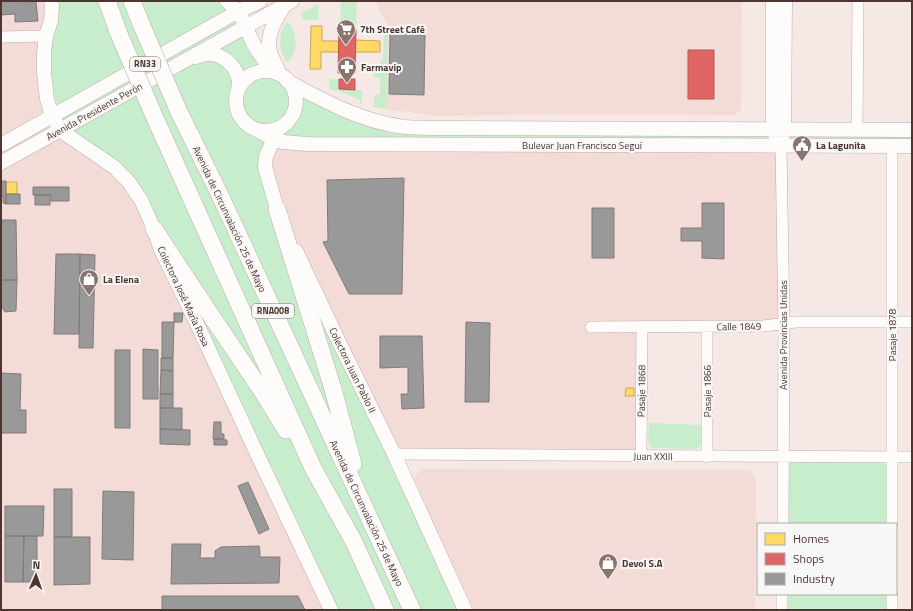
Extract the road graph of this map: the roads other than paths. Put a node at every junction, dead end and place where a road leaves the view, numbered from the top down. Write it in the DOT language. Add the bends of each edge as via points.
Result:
graph roads {
  1 [pos="51,1"];
  2 [pos="107,1"];
  3 [pos="132,1"];
  4 [pos="227,1"];
  5 [pos="260,1"];
  6 [pos="773,1"];
  7 [pos="785,1"];
  8 [pos="858,1"];
  9 [pos="288,3"];
  10 [pos="238,12"];
  11 [pos="246,26"];
  12 [pos="46,36"];
  13 [pos="1,37"];
  14 [pos="190,58"];
  15 [pos="282,77"];
  16 [pos="238,91"];
  17 [pos="52,116"];
  18 [pos="779,129"];
  19 [pos="60,130"];
  20 [pos="857,130"];
  21 [pos="912,130"];
  22 [pos="276,133"];
  23 [pos="1,145"];
  24 [pos="781,146"];
  25 [pos="892,146"];
  26 [pos="912,146"];
  27 [pos="1,163"];
  28 [pos="277,210"];
  29 [pos="154,228"];
  30 [pos="892,322"];
  31 [pos="912,322"];
  32 [pos="784,323"];
  33 [pos="591,326"];
  34 [pos="642,326"];
  35 [pos="707,326"];
  36 [pos="394,454"];
  37 [pos="640,456"];
  38 [pos="707,457"];
  39 [pos="783,457"];
  40 [pos="892,457"];
  41 [pos="912,458"];
  42 [pos="313,468"];
  43 [pos="366,510"];
  44 [pos="783,523"];
  45 [pos="892,523"];
  46 [pos="782,595"];
  47 [pos="892,595"];
  48 [pos="331,610"];
  49 [pos="385,610"];
  50 [pos="412,610"];
  51 [pos="465,610"];
  52 [pos="782,610"];
  53 [pos="892,610"];
  1 -- 12 [label="main road, Colectora José María Rosa" via="51,21"];
  2 -- 42 [label="highway, RNA008, bridge" via="155,118"];
  3 -- 43 [label="highway, Avenida de Circunvalación 25 de Mayo / RNA008, bridge" via="179,112"];
  4 -- 10 [label="main road"];
  5 -- 10 [label="main road, Avenida Presidente Perón"];
  6 -- 18 [label="main road, Avenida Provincias Unidas"];
  7 -- 18 [label="main road, Avenida Provincias Unidas"];
  8 -- 20 [label="street"];
  9 -- 11 [label="main road, Avenida Presidente Perón"];
  9 -- 15 [label="main road" via="273,26 269,48"];
  10 -- 11 [label="main road"];
  10 -- 17 [label="main road, Avenida Presidente Perón / RN33"];
  11 -- 14 [label="main road, Avenida Presidente Perón / RN33"];
  11 -- 15 [label="main road" via="260,54"];
  12 -- 13 [label="street"];
  12 -- 17 [label="main road, Colectora José María Rosa" via="44,73"];
  14 -- 16 [label="main road" via="209,54 219,56 230,63 239,80"];
  14 -- 19 [label="main road, Avenida Presidente Perón / RN33"];
  15 -- 16 [label="main road" via="270,72 256,73 245,80"];
  15 -- 18 [label="main road, Bulevar Juan Francisco Seguí" via="323,101 349,112 404,126"];
  15 -- 22 [label="main road" via="294,92 295,106 290,118"];
  16 -- 22 [label="main road, Bulevar Juan Francisco Seguí" via="238,114 248,126"];
  17 -- 19 [label="main road, Colectora José María Rosa"];
  17 -- 23 [label="main road, Avenida Presidente Perón / RN33"];
  18 -- 20 [label="main road, Bulevar Juan Francisco Seguí"];
  18 -- 24 [label="main road, Avenida Provincias Unidas"];
  19 -- 27 [label="main road, Avenida Presidente Perón / RN33"];
  19 -- 29 [label="main road, Colectora José María Rosa" via="114,167 128,181 141,200"];
  20 -- 21 [label="main road, Bulevar Juan Francisco Seguí"];
  22 -- 24 [label="main road, Bulevar Juan Francisco Seguí" via="283,142 307,144"];
  22 -- 28 [label="main road, Colectora Juan Pablo II" via="266,156 265,167"];
  24 -- 25 [label="main road, Bulevar Juan Francisco Seguí"];
  24 -- 32 [label="street, Avenida Provincias Unidas"];
  25 -- 26 [label="main road, Bulevar Juan Francisco Seguí"];
  25 -- 30 [label="street, Pasaje 1878"];
  28 -- 36 [label="main road, Colectora Juan Pablo II"];
  28 -- 43 [label="highway, RNA008" via="333,389"];
  29 -- 42 [label="highway"];
  29 -- 48 [label="main road, Colectora José María Rosa" via="161,250"];
  30 -- 31 [label="street, Calle 1849"];
  30 -- 32 [label="street, Calle 1849"];
  30 -- 40 [label="street, Pasaje 1878"];
  32 -- 35 [label="street, Calle 1849" via="763,326"];
  32 -- 39 [label="street, Avenida Provincias Unidas"];
  33 -- 34 [label="street, Calle 1849"];
  34 -- 35 [label="street, Calle 1849"];
  34 -- 37 [label="street, Pasaje 1868"];
  35 -- 38 [label="street, Pasaje 1866"];
  36 -- 37 [label="street, Juan XXIII"];
  36 -- 51 [label="main road, Colectora Juan Pablo II"];
  37 -- 38 [label="street, Juan XXIII"];
  38 -- 39 [label="street, Juan XXIII"];
  39 -- 40 [label="street, Juan XXIII"];
  39 -- 44 [label="street, Avenida Provincias Unidas"];
  40 -- 41 [label="street, Juan XXIII"];
  40 -- 45 [label="street, Pasaje 1878"];
  42 -- 49 [label="highway, RNA008" via="354,542"];
  43 -- 50 [label="highway, Avenida de Circunvalación 25 de Mayo / RNA008"];
  46 -- 52 [label="street"];
  47 -- 53 [label="street"];
}
